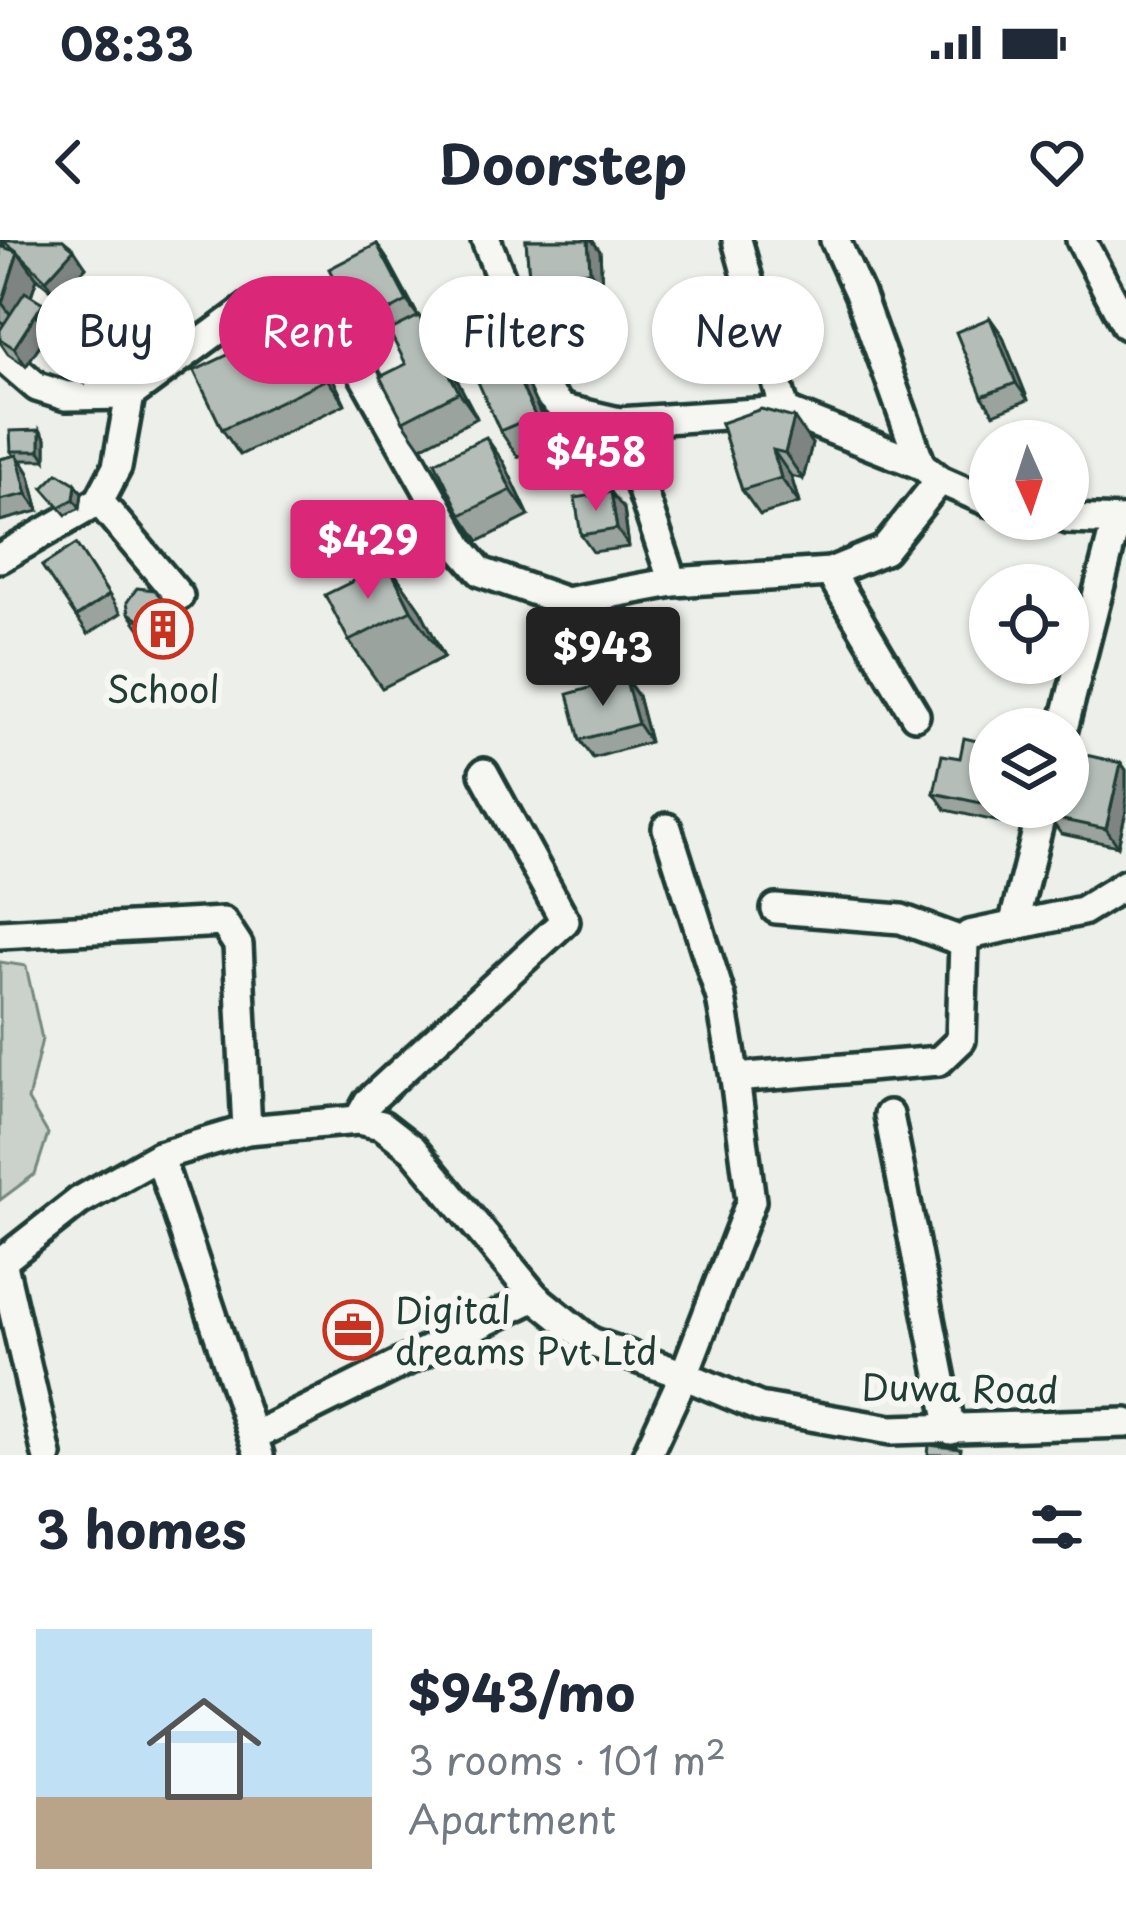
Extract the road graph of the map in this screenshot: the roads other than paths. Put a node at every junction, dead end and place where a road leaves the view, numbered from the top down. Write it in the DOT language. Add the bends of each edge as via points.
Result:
graph roads {
  1 [pos="485,240"];
  2 [pos="737,240"];
  3 [pos="835,240"];
  4 [pos="1081,240"];
  5 [pos="1126,326"];
  6 [pos="0,355"];
  7 [pos="130,395"];
  8 [pos="784,411"];
  9 [pos="619,422"];
  10 [pos="931,472"];
  11 [pos="969,491"];
  12 [pos="99,501"];
  13 [pos="1089,520"];
  14 [pos="1121,521"];
  15 [pos="3,550"];
  16 [pos="830,572"];
  17 [pos="673,582"];
  18 [pos="179,596"];
  19 [pos="1069,708"];
  20 [pos="915,715"];
  21 [pos="484,773"];
  22 [pos="668,828"];
  23 [pos="1038,828"];
  24 [pos="1126,884"];
  25 [pos="776,909"];
  26 [pos="1013,926"];
  27 [pos="0,934"];
  28 [pos="964,942"];
  29 [pos="735,1078"];
  30 [pos="889,1114"];
  31 [pos="358,1120"];
  32 [pos="247,1130"];
  33 [pos="159,1156"];
  34 [pos="1,1262"];
  35 [pos="535,1297"];
  36 [pos="684,1375"];
  37 [pos="1126,1423"];
  38 [pos="951,1430"];
  39 [pos="888,1442"];
  40 [pos="1006,1442"];
  41 [pos="257,1446"];
  42 [pos="47,1455"];
  43 [pos="647,1455"];
  1 -- 9 [label="street" via="545,391 563,409"];
  2 -- 8 [label="street"];
  3 -- 10 [label="street"];
  4 -- 5 [label="street"];
  6 -- 7 [label="street" via="37,387 66,396"];
  7 -- 12 [label="street" via="117,467"];
  7 -- 17 [label="street" via="252,305 306,296 329,314 461,550 482,572 566,602"];
  8 -- 9 [label="street"];
  8 -- 10 [label="street"];
  9 -- 17 [label="street"];
  10 -- 11 [label="street"];
  10 -- 16 [label="street" via="884,550"];
  12 -- 15 [label="street"];
  12 -- 18 [label="street"];
  13 -- 14 [label="street"];
  14 -- 19 [label="street"];
  16 -- 17 [label="street"];
  16 -- 20 [label="street"];
  21 -- 31 [label="street" via="565,921 368,1102"];
  22 -- 29 [label="street" via="721,998"];
  23 -- 26 [label="street"];
  24 -- 26 [label="street" via="1082,911"];
  25 -- 28 [label="street" via="901,919"];
  26 -- 28 [label="street"];
  27 -- 32 [label="street" via="223,922 238,945"];
  28 -- 29 [label="street" via="961,1040 939,1061"];
  29 -- 36 [label="street" via="751,1201"];
  30 -- 38 [label="street"];
  31 -- 32 [label="street"];
  31 -- 35 [label="street, Duwa Road" via="382,1125 413,1148"];
  32 -- 33 [label="street"];
  33 -- 34 [label="street" via="79,1201"];
  33 -- 41 [label="street"];
  34 -- 42 [label="street"];
  35 -- 36 [label="street, Duwa Road" via="591,1342"];
  35 -- 41 [label="street"];
  36 -- 39 [label="street, Duwa Road" via="758,1407"];
  36 -- 43 [label="street"];
  37 -- 40 [label="street, Duwa Road"];
  38 -- 39 [label="street, Duwa Road"];
  38 -- 40 [label="street, Duwa Road"];
}
